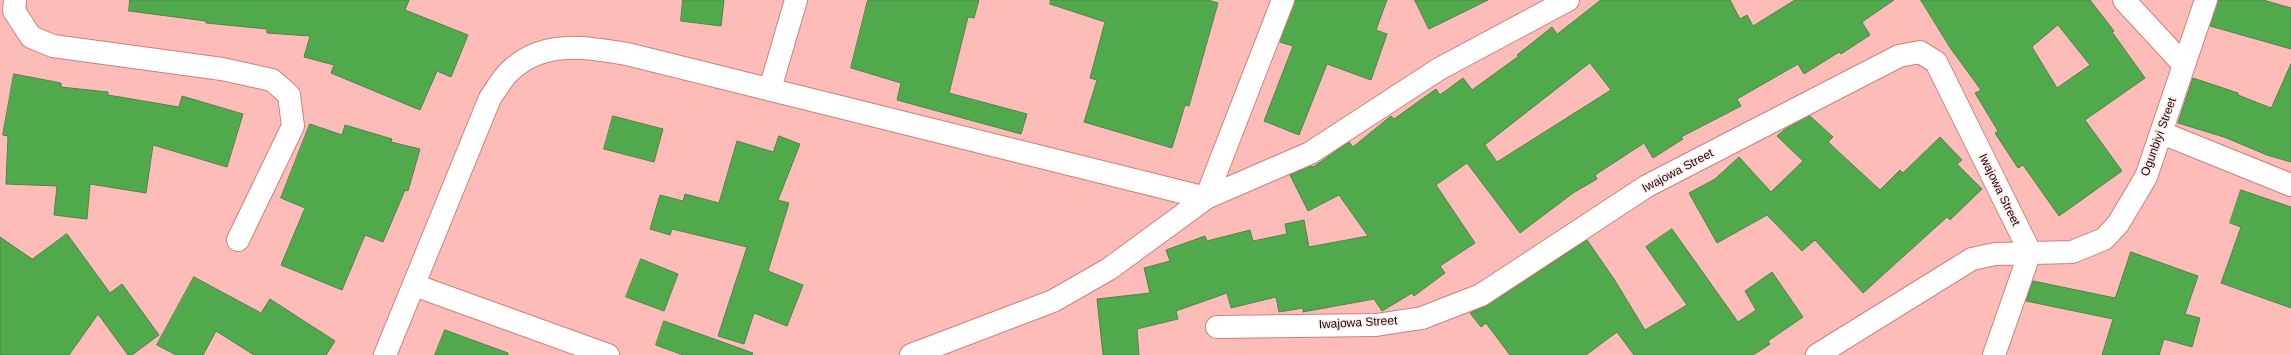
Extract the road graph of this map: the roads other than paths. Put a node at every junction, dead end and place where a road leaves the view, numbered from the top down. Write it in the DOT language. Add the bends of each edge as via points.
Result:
graph roads {
  1 [pos="15,0"];
  2 [pos="796,0"];
  3 [pos="1283,0"];
  4 [pos="1568,0"];
  5 [pos="2124,0"];
  6 [pos="2206,0"];
  7 [pos="2184,65"];
  8 [pos="770,89"];
  9 [pos="2162,133"];
  10 [pos="2291,185"];
  11 [pos="1206,198"];
  12 [pos="238,240"];
  13 [pos="2030,252"];
  14 [pos="414,285"];
  15 [pos="1216,327"];
  16 [pos="385,355"];
  17 [pos="608,355"];
  18 [pos="911,355"];
  19 [pos="1817,355"];
  20 [pos="1994,355"];
  1 -- 12 [label="street" via="14,11 31,37 53,46 251,75 272,80 289,95 293,126"];
  2 -- 8 [label="street"];
  3 -- 11 [label="street"];
  4 -- 11 [label="street" via="1439,69 1310,153"];
  5 -- 7 [label="street"];
  6 -- 7 [label="street, Ogunbiyi Street"];
  7 -- 9 [label="street, Ogunbiyi Street"];
  8 -- 11 [label="street"];
  8 -- 14 [label="street" via="627,54 586,47 555,47 527,58 508,73 490,98"];
  9 -- 10 [label="street"];
  9 -- 13 [label="street, Ogunbiyi Street" via="2146,177 2118,224 2104,239 2072,252"];
  11 -- 18 [label="street" via="1109,269 1053,301"];
  13 -- 15 [label="street, Iwajowa Street" via="1936,62 1920,52 1899,56 1647,186 1481,295 1459,304 1422,318 1376,325"];
  13 -- 19 [label="street, Ogunbiyi Street" via="1995,254 1972,259"];
  13 -- 20 [label="street"];
  14 -- 16 [label="street"];
  14 -- 17 [label="street"];
}
